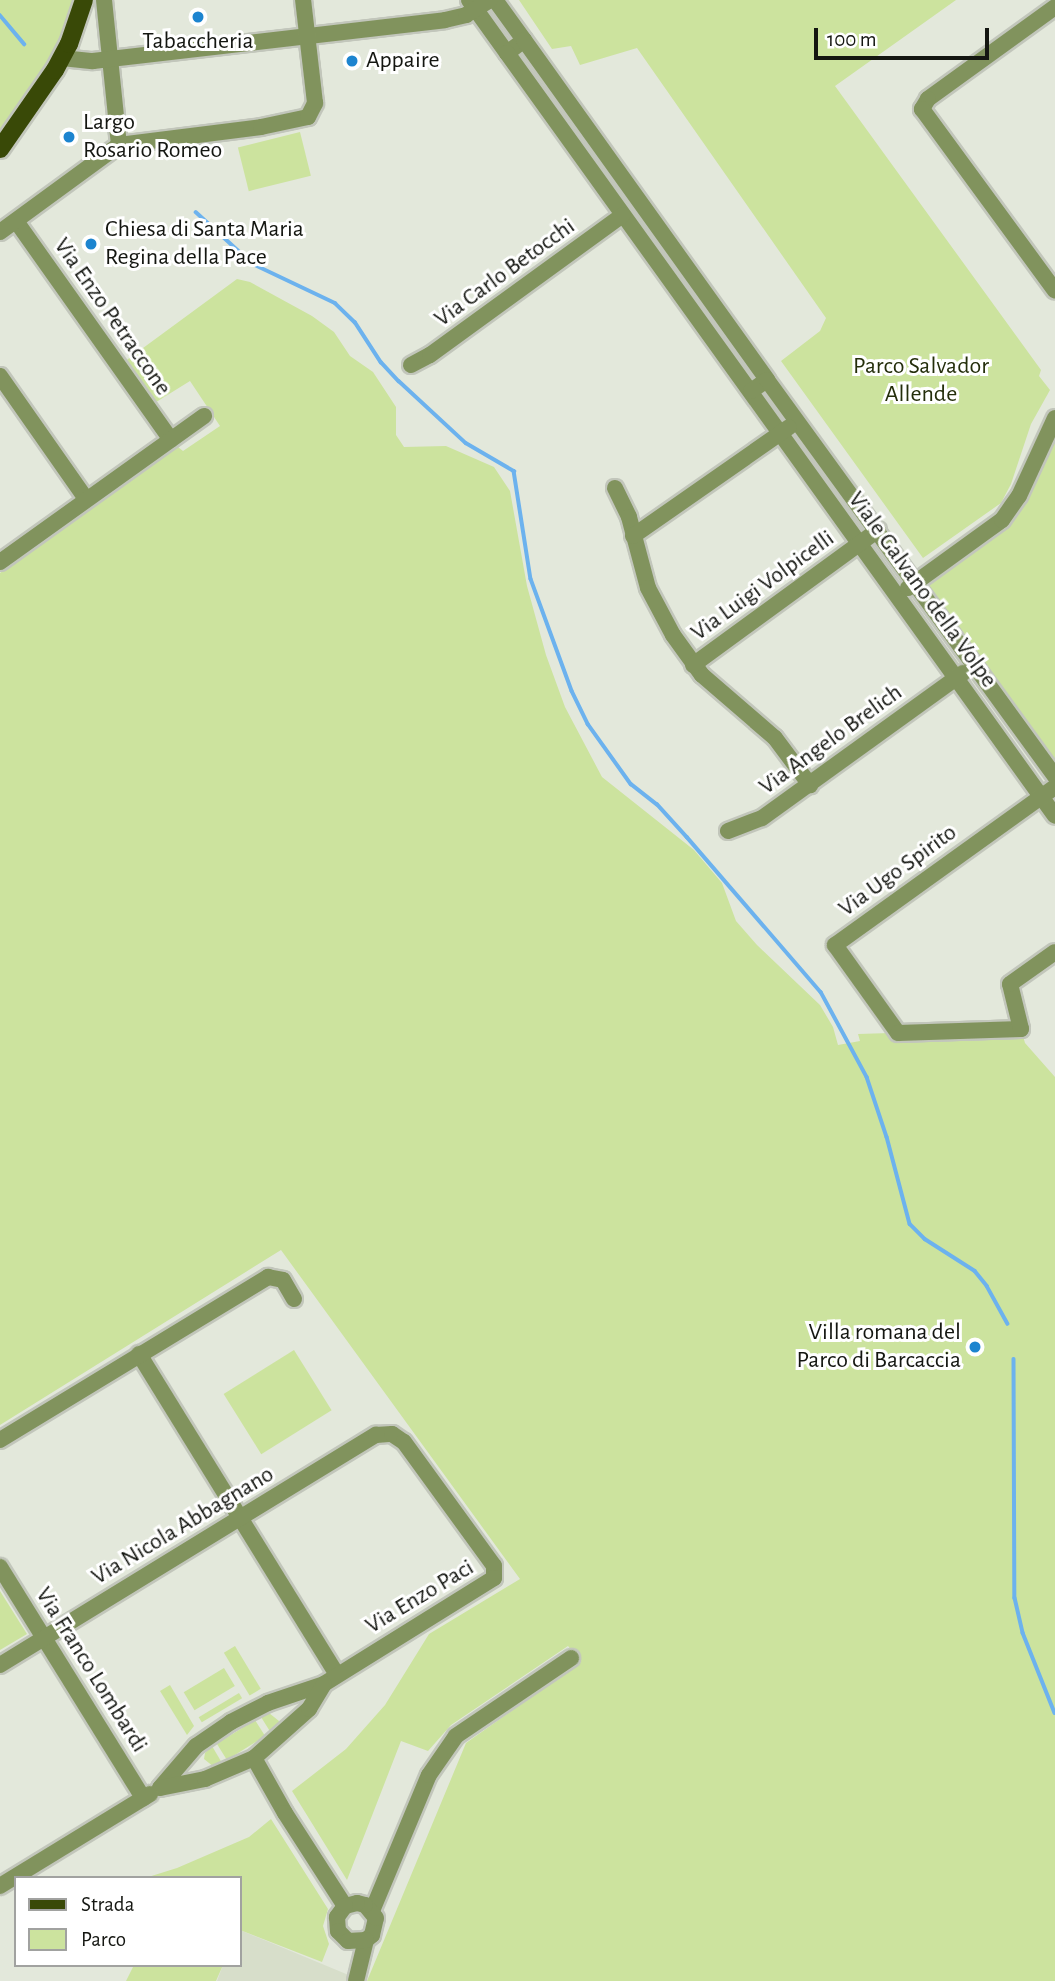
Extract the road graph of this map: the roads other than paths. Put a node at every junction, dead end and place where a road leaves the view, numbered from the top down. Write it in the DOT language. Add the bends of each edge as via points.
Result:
graph roads {
  1 [pos="84,0"];
  2 [pos="104,0"];
  3 [pos="303,0"];
  4 [pos="493,0"];
  5 [pos="472,5"];
  6 [pos="1055,7"];
  7 [pos="308,36"];
  8 [pos="524,40"];
  9 [pos="506,52"];
  10 [pos="62,58"];
  11 [pos="110,60"];
  12 [pos="119,145"];
  13 [pos="0,149"];
  14 [pos="624,215"];
  15 [pos="16,221"];
  16 [pos="0,232"];
  17 [pos="1055,291"];
  18 [pos="411,365"];
  19 [pos="0,376"];
  20 [pos="767,380"];
  21 [pos="751,391"];
  22 [pos="204,416"];
  23 [pos="1055,418"];
  24 [pos="797,421"];
  25 [pos="780,433"];
  26 [pos="171,440"];
  27 [pos="615,488"];
  28 [pos="86,499"];
  29 [pos="878,530"];
  30 [pos="633,536"];
  31 [pos="860,544"];
  32 [pos="0,562"];
  33 [pos="916,582"];
  34 [pos="897,595"];
  35 [pos="975,664"];
  36 [pos="694,665"];
  37 [pos="957,677"];
  38 [pos="1055,776"];
  39 [pos="810,785"];
  40 [pos="1055,787"];
  41 [pos="1041,796"];
  42 [pos="1055,816"];
  43 [pos="728,831"];
  44 [pos="1055,952"];
  45 [pos="294,1300"];
  46 [pos="139,1354"];
  47 [pos="392,1434"];
  48 [pos="0,1440"];
  49 [pos="239,1517"];
  50 [pos="0,1567"];
  51 [pos="44,1637"];
  52 [pos="571,1658"];
  53 [pos="0,1665"];
  54 [pos="331,1679"];
  55 [pos="268,1703"];
  56 [pos="288,1729"];
  57 [pos="196,1746"];
  58 [pos="254,1758"];
  59 [pos="214,1775"];
  60 [pos="160,1788"];
  61 [pos="143,1798"];
  62 [pos="16,1876"];
  63 [pos="345,1906"];
  64 [pos="372,1911"];
  65 [pos="366,1940"];
  66 [pos="356,1981"];
  1 -- 10 [label="main road"];
  2 -- 11 [label="street"];
  3 -- 7 [label="street"];
  4 -- 5 [label="street"];
  4 -- 8 [label="street, Viale Galvano della Volpe"];
  5 -- 7 [label="street" via="445,20"];
  5 -- 9 [label="street, Viale Galvano della Volpe"];
  6 -- 17 [label="street" via="928,99 922,109"];
  7 -- 11 [label="street"];
  7 -- 12 [label="street" via="315,103 308,117"];
  8 -- 9 [label="street"];
  8 -- 20 [label="street, Viale Galvano della Volpe"];
  9 -- 14 [label="street, Viale Galvano della Volpe"];
  10 -- 11 [label="street"];
  10 -- 13 [label="main road"];
  11 -- 12 [label="street"];
  12 -- 15 [label="street"];
  14 -- 18 [label="street, Via Carlo Betocchi"];
  14 -- 21 [label="street, Viale Galvano della Volpe"];
  15 -- 16 [label="street"];
  15 -- 26 [label="street, Via Enzo Petraccone"];
  19 -- 28 [label="street"];
  20 -- 21 [label="street"];
  20 -- 24 [label="street, Viale Galvano della Volpe"];
  21 -- 25 [label="street, Viale Galvano della Volpe"];
  22 -- 26 [label="street"];
  23 -- 33 [label="street" via="1007,514"];
  24 -- 25 [label="street"];
  24 -- 29 [label="street, Viale Galvano della Volpe"];
  25 -- 30 [label="street"];
  25 -- 31 [label="street, Viale Galvano della Volpe"];
  26 -- 28 [label="street"];
  27 -- 30 [label="street"];
  28 -- 32 [label="street"];
  29 -- 31 [label="street, Via Luigi Volpicelli"];
  29 -- 33 [label="street, Viale Galvano della Volpe"];
  30 -- 36 [label="street" via="652,599"];
  31 -- 34 [label="street, Viale Galvano della Volpe"];
  31 -- 36 [label="street, Via Luigi Volpicelli"];
  33 -- 34 [label="street"];
  33 -- 35 [label="street, Viale Galvano della Volpe"];
  34 -- 37 [label="street, Viale Galvano della Volpe"];
  35 -- 37 [label="street, Via Angelo Brelich"];
  35 -- 38 [label="street, Viale Galvano della Volpe"];
  36 -- 39 [label="street" via="722,696 775,738"];
  37 -- 39 [label="street, Via Angelo Brelich"];
  37 -- 41 [label="street, Viale Galvano della Volpe"];
  39 -- 43 [label="street, Via Angelo Brelich" via="753,823"];
  40 -- 41 [label="street, Via Ugo Spirito"];
  41 -- 42 [label="street, Viale Galvano della Volpe"];
  41 -- 44 [label="street, Via Ugo Spirito" via="835,945 898,1033 1023,1036 1010,984"];
  45 -- 46 [label="street" via="283,1280 268,1277"];
  46 -- 48 [label="street"];
  46 -- 49 [label="street"];
  47 -- 49 [label="street, Via Nicola Abbagnano" via="376,1435"];
  47 -- 54 [label="street, Via Enzo Paci" via="404,1442 494,1566 494,1578"];
  49 -- 51 [label="street, Via Nicola Abbagnano"];
  49 -- 54 [label="street"];
  50 -- 51 [label="street, Via Franco Lombardi"];
  51 -- 53 [label="street, Via Nicola Abbagnano"];
  51 -- 61 [label="street, Via Franco Lombardi"];
  52 -- 64 [label="street" via="456,1736 429,1775"];
  54 -- 55 [label="street, Via Enzo Paci"];
  54 -- 56 [label="street, Via Enzo Paci"];
  55 -- 56 [label="street" via="281,1709"];
  55 -- 57 [label="street, Via Enzo Paci"];
  56 -- 58 [label="street, Via Enzo Paci"];
  57 -- 59 [label="street" via="197,1766"];
  57 -- 60 [label="street, Via Enzo Paci"];
  58 -- 59 [label="street, Via Enzo Paci"];
  58 -- 63 [label="street"];
  59 -- 60 [label="street, Via Enzo Paci"];
  60 -- 61 [label="street, Via Enzo Paci"];
  61 -- 62 [label="street, Via Enzo Paci"];
  63 -- 64 [label="street" via="361,1903"];
  63 -- 65 [label="street" via="337,1917 338,1931 348,1941"];
  64 -- 65 [label="street" via="376,1927"];
  65 -- 66 [label="street"];
}
